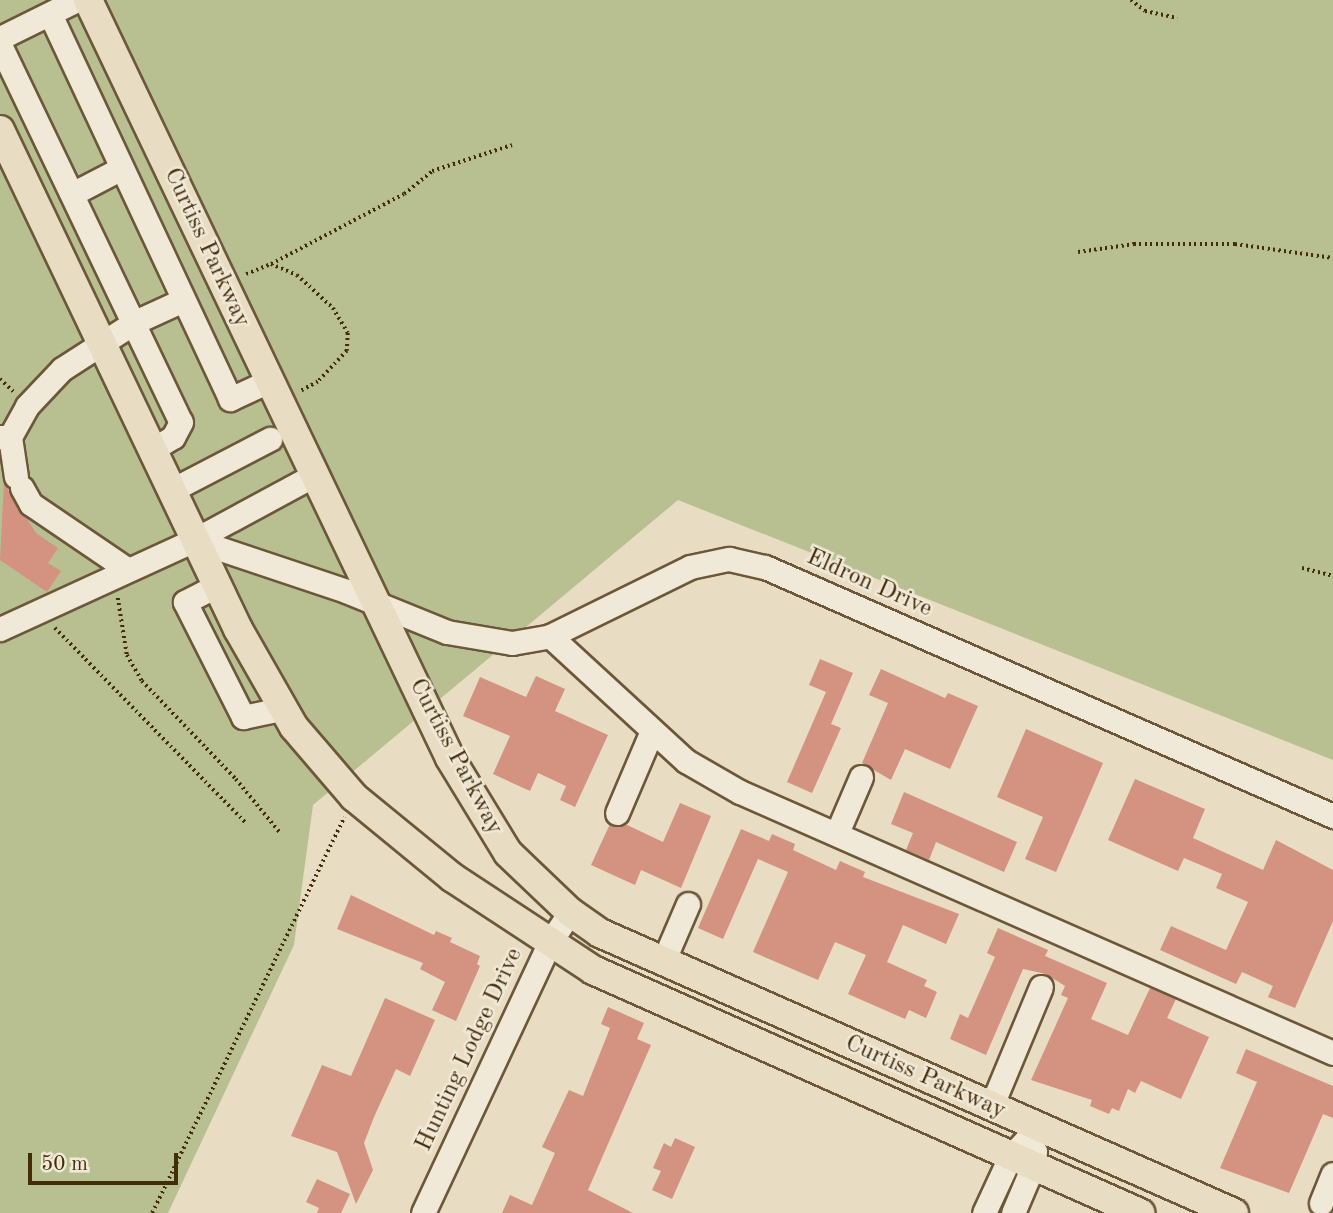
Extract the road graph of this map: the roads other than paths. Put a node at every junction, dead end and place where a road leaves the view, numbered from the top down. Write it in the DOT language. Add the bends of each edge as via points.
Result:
graph roads {
  1 [pos="77,0"];
  2 [pos="88,0"];
  3 [pos="50,13"];
  4 [pos="0,38"];
  5 [pos="0,45"];
  6 [pos="0,130"];
  7 [pos="122,168"];
  8 [pos="72,194"];
  9 [pos="183,300"];
  10 [pos="135,322"];
  11 [pos="100,343"];
  12 [pos="269,381"];
  13 [pos="5,437"];
  14 [pos="270,439"];
  15 [pos="151,450"];
  16 [pos="314,475"];
  17 [pos="170,491"];
  18 [pos="194,540"];
  19 [pos="120,574"];
  20 [pos="216,586"];
  21 [pos="375,603"];
  22 [pos="0,629"];
  23 [pos="550,636"];
  24 [pos="282,709"];
  25 [pos="652,730"];
  26 [pos="861,777"];
  27 [pos="617,813"];
  28 [pos="1333,816"];
  29 [pos="837,833"];
  30 [pos="688,904"];
  31 [pos="570,912"];
  32 [pos="550,942"];
  33 [pos="663,962"];
  34 [pos="1041,987"];
  35 [pos="1333,1053"];
  36 [pos="991,1107"];
  37 [pos="1038,1127"];
  38 [pos="1022,1162"];
  39 [pos="1333,1174"];
  40 [pos="1074,1184"];
  41 [pos="1321,1203"];
  42 [pos="423,1213"];
  43 [pos="984,1213"];
  44 [pos="1013,1213"];
  45 [pos="1100,1213"];
  46 [pos="1140,1213"];
  47 [pos="1234,1213"];
  1 -- 3 [label="street"];
  2 -- 12 [label="main road, Curtiss Parkway"];
  3 -- 4 [label="street"];
  3 -- 7 [label="street"];
  5 -- 8 [label="street"];
  6 -- 11 [label="main road, Curtiss Parkway"];
  7 -- 8 [label="street"];
  7 -- 9 [label="street"];
  8 -- 10 [label="street"];
  9 -- 10 [label="street"];
  9 -- 12 [label="street" via="230,399"];
  10 -- 11 [label="street"];
  10 -- 15 [label="street" via="181,422 173,437"];
  11 -- 13 [label="street" via="62,369"];
  11 -- 15 [label="main road, Curtiss Parkway"];
  12 -- 16 [label="main road, Curtiss Parkway"];
  13 -- 19 [label="street" via="31,504"];
  14 -- 17 [label="street"];
  15 -- 17 [label="main road, Curtiss Parkway"];
  16 -- 18 [label="street"];
  16 -- 21 [label="main road, Curtiss Parkway"];
  17 -- 18 [label="main road, Curtiss Parkway"];
  18 -- 19 [label="street"];
  18 -- 20 [label="main road, Curtiss Parkway"];
  18 -- 21 [label="street, Eldron Drive"];
  19 -- 22 [label="street"];
  20 -- 24 [label="main road, Curtiss Parkway"];
  20 -- 24 [label="street" via="185,602 243,717"];
  21 -- 23 [label="street, Eldron Drive" via="447,632 512,643"];
  21 -- 31 [label="main road, Curtiss Parkway" via="482,818 508,853"];
  23 -- 25 [label="street"];
  23 -- 28 [label="street, Eldron Drive" via="691,567 729,559 765,567"];
  24 -- 32 [label="main road, Curtiss Parkway" via="354,797 453,878"];
  25 -- 27 [label="street"];
  25 -- 29 [label="street" via="686,761 740,792"];
  26 -- 29 [label="street"];
  29 -- 35 [label="street"];
  30 -- 33 [label="street"];
  31 -- 32 [label="street, Hunting Lodge Drive"];
  31 -- 33 [label="main road, Curtiss Parkway" via="600,933"];
  32 -- 38 [label="main road, Curtiss Parkway" via="641,995"];
  32 -- 42 [label="street, Hunting Lodge Drive"];
  33 -- 36 [label="main road, Curtiss Parkway"];
  34 -- 36 [label="street"];
  36 -- 37 [label="main road, Curtiss Parkway"];
  37 -- 38 [label="street"];
  37 -- 47 [label="main road, Curtiss Parkway"];
  38 -- 40 [label="main road, Curtiss Parkway"];
  38 -- 43 [label="street"];
  38 -- 44 [label="street"];
  39 -- 41 [label="street"];
  40 -- 45 [label="street"];
  40 -- 46 [label="main road, Curtiss Parkway"];
}
